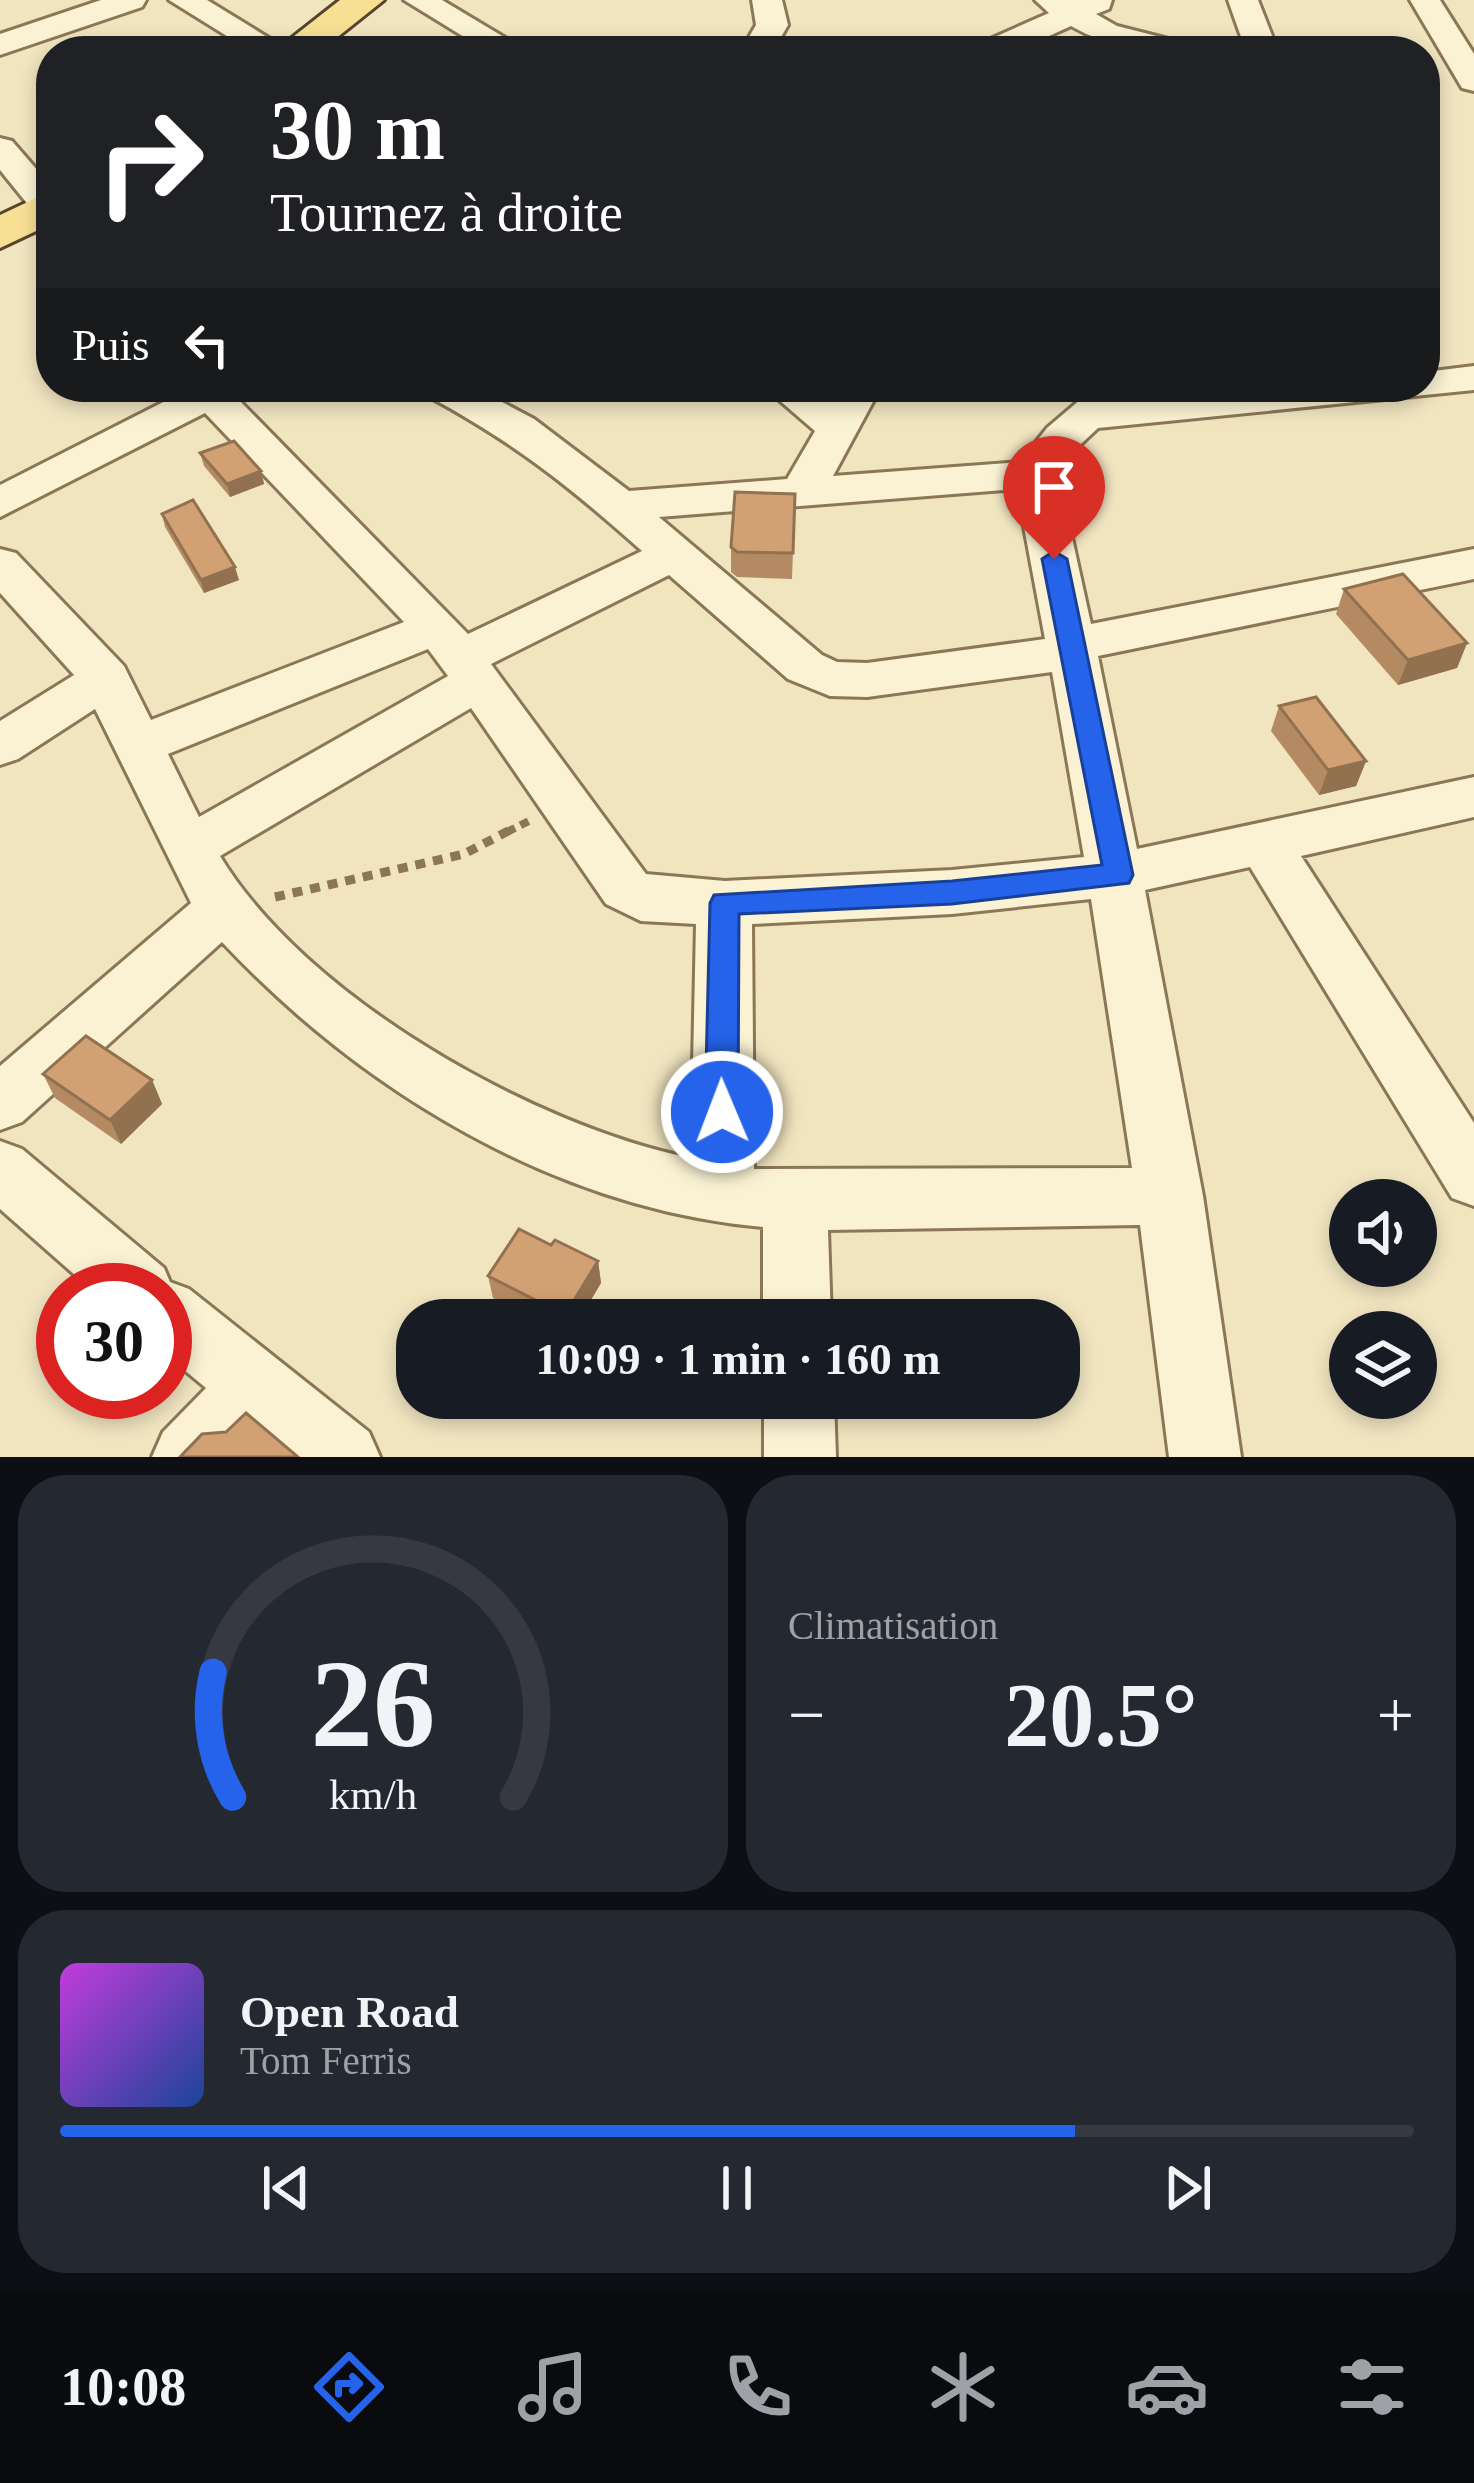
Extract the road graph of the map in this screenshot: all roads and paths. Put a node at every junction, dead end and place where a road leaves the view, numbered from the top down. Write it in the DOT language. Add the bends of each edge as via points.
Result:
graph roads {
  1 [pos="131,0"];
  2 [pos="184,0"];
  3 [pos="365,0"];
  4 [pos="419,0"];
  5 [pos="767,0"];
  6 [pos="1243,0"];
  7 [pos="1425,0"];
  8 [pos="1075,5"];
  9 [pos="248,36"];
  10 [pos="316,36"];
  11 [pos="484,36"];
  12 [pos="766,36"];
  13 [pos="1018,36"];
  14 [pos="1096,36"];
  15 [pos="1256,36"];
  16 [pos="0,45"];
  17 [pos="1474,81"];
  18 [pos="0,148"];
  19 [pos="36,190"];
  20 [pos="36,215"];
  21 [pos="0,234"];
  22 [pos="1474,378"];
  23 [pos="1440,381"];
  24 [pos="188,402"];
  25 [pos="224,402"];
  26 [pos="471,402"];
  27 [pos="804,402"];
  28 [pos="850,402"];
  29 [pos="1106,402"];
  30 [pos="835,426"];
  31 [pos="1036,474"];
  32 [pos="803,491"];
  33 [pos="0,503"];
  34 [pos="622,506"];
  35 [pos="676,554"];
  36 [pos="0,564"];
  37 [pos="1474,564"];
  38 [pos="1072,645"];
  39 [pos="458,656"];
  40 [pos="106,678"];
  41 [pos="139,745"];
  42 [pos="0,746"];
  43 [pos="1474,797"];
  44 [pos="566,799"];
  45 [pos="1265,845"];
  46 [pos="188,849"];
  47 [pos="1118,875"];
  48 [pos="724,903"];
  49 [pos="224,908"];
  50 [pos="0,1103"];
  51 [pos="0,1169"];
  52 [pos="1474,1178"];
  53 [pos="723,1194"];
  54 [pos="1171,1196"];
  55 [pos="795,1201"];
  56 [pos="109,1263"];
  57 [pos="797,1299"];
  58 [pos="192,1335"];
  59 [pos="254,1389"];
  60 [pos="799,1419"];
  61 [pos="188,1457"];
  62 [pos="344,1457"];
  63 [pos="800,1457"];
  64 [pos="1204,1457"];
  1 -- 16 [label="street"];
  2 -- 9 [label="street"];
  3 -- 10 [label="main road"];
  4 -- 11 [label="street"];
  5 -- 12 [label="street"];
  6 -- 15 [label="street"];
  7 -- 17 [label="street"];
  8 -- 13 [label="street"];
  8 -- 14 [label="street"];
  18 -- 19 [label="street"];
  20 -- 21 [label="main road"];
  22 -- 23 [label="street"];
  24 -- 33 [label="street"];
  25 -- 39 [label="street"];
  26 -- 34 [label="street"];
  27 -- 30 [label="street"];
  28 -- 30 [label="street"];
  29 -- 31 [label="street" via="1046,449"];
  30 -- 32 [label="street"];
  31 -- 32 [label="street"];
  31 -- 38 [label="street"];
  32 -- 34 [label="street"];
  34 -- 35 [label="street"];
  35 -- 38 [label="street" via="830,679 1012,664"];
  35 -- 39 [label="street"];
  36 -- 40 [label="street"];
  37 -- 38 [label="street"];
  38 -- 47 [label="street"];
  39 -- 41 [label="street"];
  39 -- 44 [label="street"];
  39 -- 46 [label="street"];
  40 -- 41 [label="street"];
  40 -- 42 [label="street"];
  41 -- 46 [label="street"];
  43 -- 45 [label="street"];
  44 -- 48 [label="street" via="632,894"];
  44 -- 49 [label="path" via="464,854"];
  45 -- 47 [label="street"];
  45 -- 52 [label="street"];
  46 -- 49 [label="street"];
  47 -- 48 [label="street"];
  47 -- 54 [label="street"];
  48 -- 53 [label="street"];
  49 -- 50 [label="street"];
  49 -- 53 [label="street" via="314,994 412,1070 541,1139 636,1174"];
  51 -- 56 [label="street"];
  53 -- 55 [label="street"];
  54 -- 55 [label="street"];
  54 -- 64 [label="street"];
  55 -- 57 [label="street"];
  58 -- 59 [label="street"];
  59 -- 61 [label="street"];
  59 -- 62 [label="street"];
  60 -- 63 [label="street"];
}
